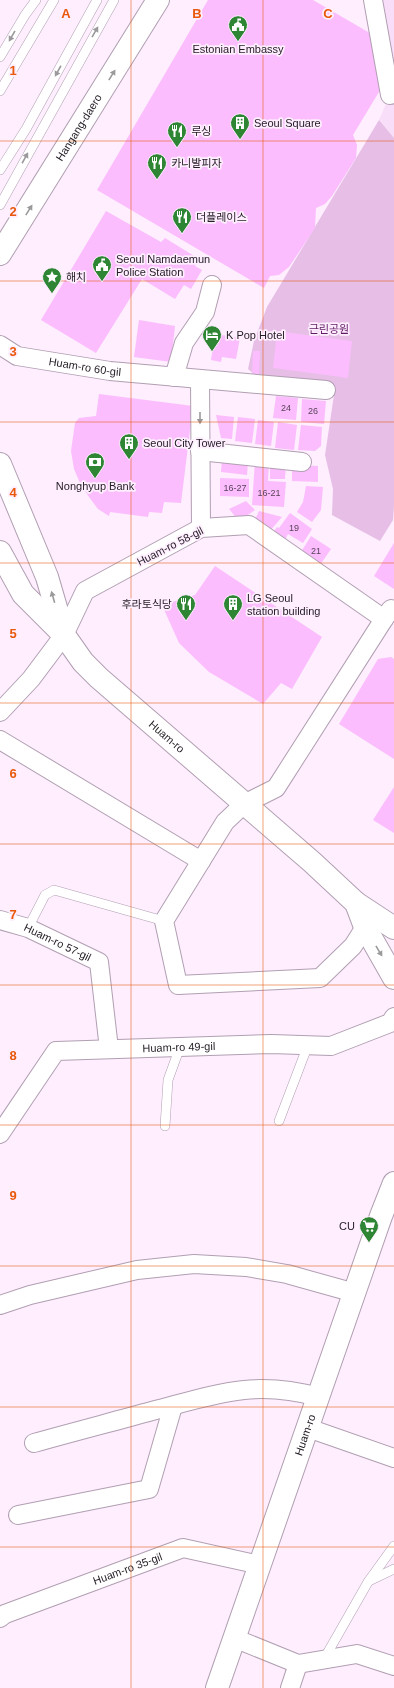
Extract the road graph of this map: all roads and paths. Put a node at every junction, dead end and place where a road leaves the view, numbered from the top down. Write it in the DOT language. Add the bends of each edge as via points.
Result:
graph roads {
  1 [pos="36,0"];
  2 [pos="54,0"];
  3 [pos="97,0"];
  4 [pos="114,0"];
  5 [pos="158,0"];
  6 [pos="373,0"];
  7 [pos="0,57"];
  8 [pos="0,91"];
  9 [pos="390,95"];
  10 [pos="0,170"];
  11 [pos="0,205"];
  12 [pos="0,254"];
  13 [pos="212,284"];
  14 [pos="0,345"];
  15 [pos="174,377"];
  16 [pos="200,379"];
  17 [pos="326,390"];
  18 [pos="200,451"];
  19 [pos="302,462"];
  20 [pos="0,464"];
  21 [pos="201,528"];
  22 [pos="0,552"];
  23 [pos="389,615"];
  24 [pos="64,635"];
  25 [pos="0,712"];
  26 [pos="0,740"];
  27 [pos="244,804"];
  28 [pos="201,861"];
  29 [pos="356,903"];
  30 [pos="0,920"];
  31 [pos="164,921"];
  32 [pos="365,927"];
  33 [pos="28,928"];
  34 [pos="394,928"];
  35 [pos="394,978"];
  36 [pos="394,1017"];
  37 [pos="308,1045"];
  38 [pos="180,1047"];
  39 [pos="109,1049"];
  40 [pos="279,1121"];
  41 [pos="165,1126"];
  42 [pos="0,1134"];
  43 [pos="394,1182"];
  44 [pos="355,1293"];
  45 [pos="0,1305"];
  46 [pos="318,1397"];
  47 [pos="173,1406"];
  48 [pos="308,1428"];
  49 [pos="34,1443"];
  50 [pos="394,1458"];
  51 [pos="18,1516"];
  52 [pos="394,1546"];
  53 [pos="260,1565"];
  54 [pos="394,1569"];
  55 [pos="368,1582"];
  56 [pos="0,1618"];
  57 [pos="234,1638"];
  58 [pos="324,1660"];
  59 [pos="298,1664"];
  60 [pos="394,1666"];
  61 [pos="217,1688"];
  62 [pos="290,1688"];
  1 -- 7 [label="lane, one-way"];
  2 -- 8 [label="lane"];
  3 -- 10 [label="lane, one-way" via="26,129"];
  11 -- 4 [label="lane, one-way"];
  12 -- 5 [label="main road, Hangang-daero, one-way"];
  6 -- 9 [label="street"];
  13 -- 15 [label="street" via="205,312 184,343"];
  14 -- 15 [label="street, Huam-ro 60-gil" via="17,356 110,371"];
  15 -- 16 [label="street, Huam-ro 60-gil"];
  16 -- 17 [label="street, Huam-ro 60-gil"];
  16 -- 18 [label="street, one-way"];
  18 -- 19 [label="street"];
  18 -- 21 [label="street"];
  24 -- 20 [label="main road, one-way" via="47,577"];
  21 -- 23 [label="street, Huam-ro 58-gil" via="249,525"];
  21 -- 24 [label="street, Huam-ro 58-gil" via="84,591"];
  22 -- 24 [label="main road, Huam-ro" via="22,594"];
  23 -- 27 [label="street" via="276,788"];
  24 -- 25 [label="street" via="31,680"];
  24 -- 27 [label="main road, Huam-ro" via="83,662 99,678"];
  26 -- 28 [label="street"];
  27 -- 28 [label="street" via="225,822"];
  27 -- 29 [label="main road, Huam-ro"];
  28 -- 31 [label="street"];
  29 -- 32 [label="main road, Huam-ro"];
  29 -- 34 [label="main road, Huam-ro"];
  30 -- 33 [label="street, Huam-ro 57-gil"];
  31 -- 32 [label="street" via="178,985 320,978 352,946"];
  31 -- 33 [label="lane" via="54,890 45,895"];
  32 -- 35 [label="main road, Huam-ro, one-way"];
  33 -- 39 [label="street, Huam-ro 57-gil" via="99,962"];
  36 -- 37 [label="street, Huam-ro 49-gil" via="390,1023 331,1046"];
  37 -- 38 [label="street, Huam-ro 49-gil"];
  37 -- 40 [label="lane"];
  38 -- 39 [label="street, Huam-ro 49-gil"];
  38 -- 41 [label="lane" via="168,1080"];
  39 -- 42 [label="street, Huam-ro 49-gil" via="56,1051"];
  43 -- 44 [label="main road, Huam-ro"];
  44 -- 45 [label="street" via="287,1274 246,1267 194,1264 136,1270 30,1295"];
  44 -- 46 [label="main road, Huam-ro"];
  46 -- 47 [label="street" via="288,1390 252,1388 231,1390"];
  46 -- 48 [label="main road, Huam-ro"];
  47 -- 49 [label="street"];
  47 -- 51 [label="street" via="149,1489"];
  48 -- 50 [label="street"];
  48 -- 53 [label="main road, Huam-ro"];
  52 -- 55 [label="lane"];
  53 -- 56 [label="street, Huam-ro 35-gil" via="183,1548"];
  53 -- 57 [label="main road, Huam-ro"];
  54 -- 55 [label="lane"];
  55 -- 58 [label="lane"];
  57 -- 59 [label="street"];
  57 -- 61 [label="main road, Huam-ro"];
  58 -- 59 [label="street"];
  58 -- 60 [label="street" via="357,1654"];
  59 -- 62 [label="street"];
}
